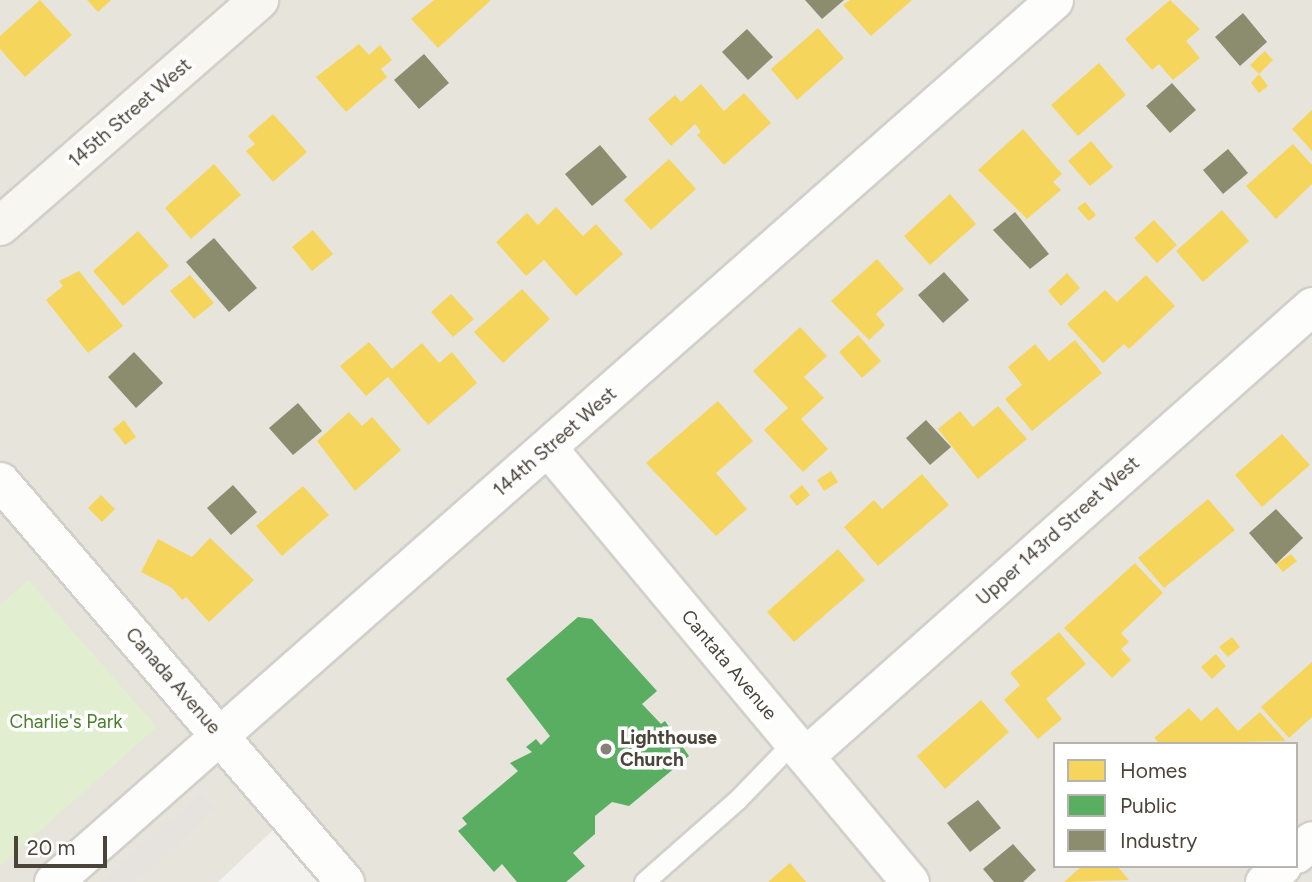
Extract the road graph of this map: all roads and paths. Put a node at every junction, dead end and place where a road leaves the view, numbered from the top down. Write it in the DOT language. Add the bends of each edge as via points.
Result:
graph roads {
  1 [pos="259,0"];
  2 [pos="1054,0"];
  3 [pos="0,226"];
  4 [pos="1312,306"];
  5 [pos="548,448"];
  6 [pos="0,481"];
  7 [pos="219,735"];
  8 [pos="799,749"];
  9 [pos="1312,840"];
  10 [pos="1298,852"];
  11 [pos="1280,868"];
  12 [pos="53,882"];
  13 [pos="345,882"];
  14 [pos="644,882"];
  15 [pos="910,882"];
  16 [pos="1264,882"];
  1 -- 3 [label="street, 145th Street West"];
  2 -- 5 [label="street, 144th Street West"];
  4 -- 8 [label="street, Upper 143rd Street West"];
  5 -- 7 [label="street, 144th Street West"];
  5 -- 8 [label="street, Cantata Avenue"];
  6 -- 7 [label="street, Canada Avenue"];
  7 -- 12 [label="street, 144th Street West"];
  7 -- 13 [label="street, Canada Avenue"];
  8 -- 14 [label="lane"];
  8 -- 15 [label="street, Cantata Avenue"];
  9 -- 10 [label="street"];
  11 -- 16 [label="street"];
}
